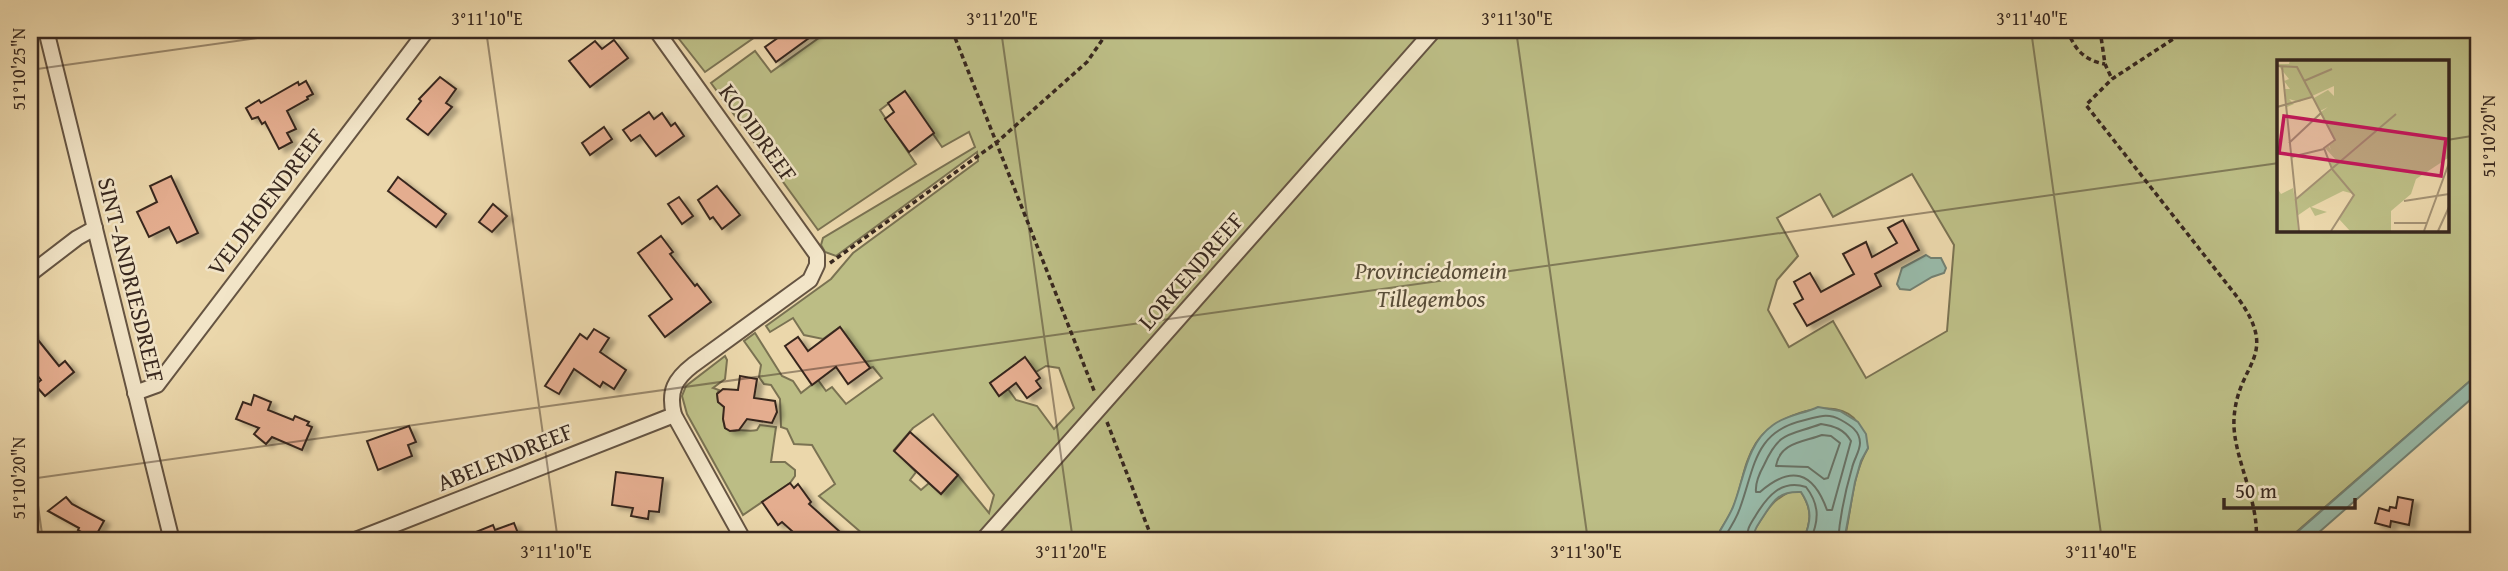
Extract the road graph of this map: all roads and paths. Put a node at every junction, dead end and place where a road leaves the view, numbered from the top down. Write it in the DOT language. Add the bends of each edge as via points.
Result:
graph roads {
  1 [pos="46,30"];
  2 [pos="427,30"];
  3 [pos="656,30"];
  4 [pos="953,30"];
  5 [pos="1109,30"];
  6 [pos="1434,30"];
  7 [pos="2067,30"];
  8 [pos="2100,30"];
  9 [pos="2187,30"];
  10 [pos="2105,64"];
  11 [pos="2112,79"];
  12 [pos="996,143"];
  13 [pos="95,229"];
  14 [pos="817,265"];
  15 [pos="30,274"];
  16 [pos="135,393"];
  17 [pos="1101,408"];
  18 [pos="674,415"];
  19 [pos="172,541"];
  20 [pos="353,541"];
  21 [pos="744,541"];
  22 [pos="982,541"];
  23 [pos="1153,541"];
  24 [pos="2256,541"];
  1 -- 13 [label="street, SINT-ANDRIESDREEF"];
  2 -- 16 [label="street, VELDHOENDREEF" via="157,384"];
  3 -- 14 [label="street, KOOIDREEF" via="810,242"];
  4 -- 12 [label="path"];
  5 -- 12 [label="path" via="1087,62"];
  6 -- 17 [label="street, LORKENDREEF"];
  7 -- 10 [label="path" via="2083,57"];
  8 -- 10 [label="path"];
  9 -- 11 [label="path"];
  10 -- 11 [label="path"];
  11 -- 24 [label="path" via="2086,105 2255,324 2258,347 2234,418"];
  12 -- 14 [label="path" via="838,260"];
  12 -- 17 [label="path"];
  13 -- 15 [label="street"];
  13 -- 16 [label="street, SINT-ANDRIESDREEF"];
  14 -- 18 [label="street" via="810,280 678,378 672,387"];
  16 -- 19 [label="street, SINT-ANDRIESDREEF"];
  17 -- 22 [label="street, LORKENDREEF"];
  17 -- 23 [label="path"];
  18 -- 20 [label="street, ABELENDREEF"];
  18 -- 21 [label="street"];
}
